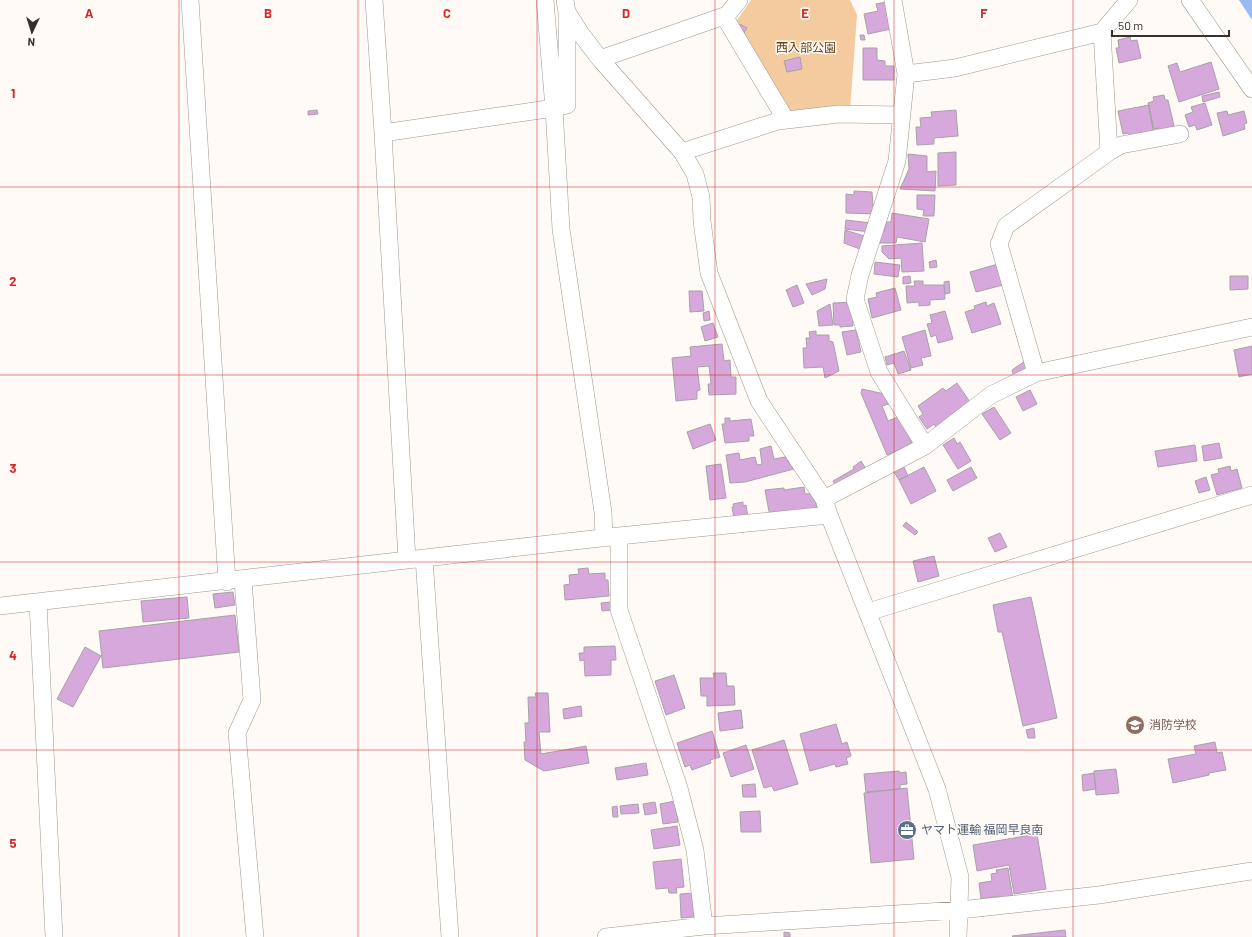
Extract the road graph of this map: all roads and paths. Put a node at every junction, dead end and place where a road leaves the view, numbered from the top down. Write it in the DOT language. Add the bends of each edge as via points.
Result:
graph roads {
  1 [pos="190,0"];
  2 [pos="374,0"];
  3 [pos="545,0"];
  4 [pos="739,0"];
  5 [pos="893,0"];
  6 [pos="1130,0"];
  7 [pos="1190,0"];
  8 [pos="566,6"];
  9 [pos="724,16"];
  10 [pos="1102,32"];
  11 [pos="600,59"];
  12 [pos="906,74"];
  13 [pos="1252,89"];
  14 [pos="554,108"];
  15 [pos="902,115"];
  16 [pos="786,120"];
  17 [pos="383,133"];
  18 [pos="1180,134"];
  19 [pos="682,152"];
  20 [pos="1109,152"];
  21 [pos="1252,327"];
  22 [pos="1036,373"];
  23 [pos="925,446"];
  24 [pos="1252,495"];
  25 [pos="824,499"];
  26 [pos="829,516"];
  27 [pos="612,537"];
  28 [pos="416,559"];
  29 [pos="235,580"];
  30 [pos="38,602"];
  31 [pos="0,606"];
  32 [pos="868,612"];
  33 [pos="1252,872"];
  34 [pos="960,910"];
  35 [pos="704,926"];
  36 [pos="684,932"];
  37 [pos="54,937"];
  38 [pos="255,937"];
  39 [pos="450,937"];
  40 [pos="606,937"];
  41 [pos="958,937"];
  1 -- 29 [label="street"];
  2 -- 17 [label="street"];
  3 -- 14 [label="street"];
  4 -- 9 [label="street"];
  5 -- 12 [label="street"];
  6 -- 10 [label="street"];
  7 -- 13 [label="street"];
  8 -- 11 [label="street" via="581,34"];
  8 -- 14 [label="street" via="567,105"];
  9 -- 11 [label="street"];
  9 -- 16 [label="street"];
  10 -- 12 [label="street" via="955,68"];
  10 -- 20 [label="street"];
  11 -- 19 [label="street"];
  12 -- 15 [label="street"];
  14 -- 17 [label="street"];
  14 -- 27 [label="street" via="561,229 603,512"];
  15 -- 16 [label="street" via="839,114"];
  15 -- 23 [label="street" via="897,161 860,275 855,299 879,372"];
  16 -- 19 [label="street"];
  17 -- 28 [label="street"];
  18 -- 20 [label="street" via="1121,145"];
  19 -- 25 [label="street" via="695,174 701,196 709,273 759,401"];
  20 -- 22 [label="street" via="1006,226 999,244"];
  21 -- 22 [label="street"];
  22 -- 23 [label="street" via="990,396"];
  23 -- 25 [label="street"];
  24 -- 32 [label="street"];
  25 -- 26 [label="street"];
  26 -- 27 [label="street"];
  26 -- 32 [label="street"];
  27 -- 28 [label="street"];
  27 -- 35 [label="street" via="619,610 679,788 695,850"];
  28 -- 29 [label="street"];
  28 -- 39 [label="street"];
  29 -- 30 [label="street"];
  29 -- 38 [label="street" via="252,700 237,733"];
  30 -- 31 [label="street"];
  30 -- 37 [label="street"];
  32 -- 34 [label="street" via="937,789 960,877"];
  33 -- 34 [label="street" via="1099,895"];
  34 -- 35 [label="street"];
  34 -- 41 [label="street"];
  35 -- 36 [label="street"];
  36 -- 40 [label="street"];
}
